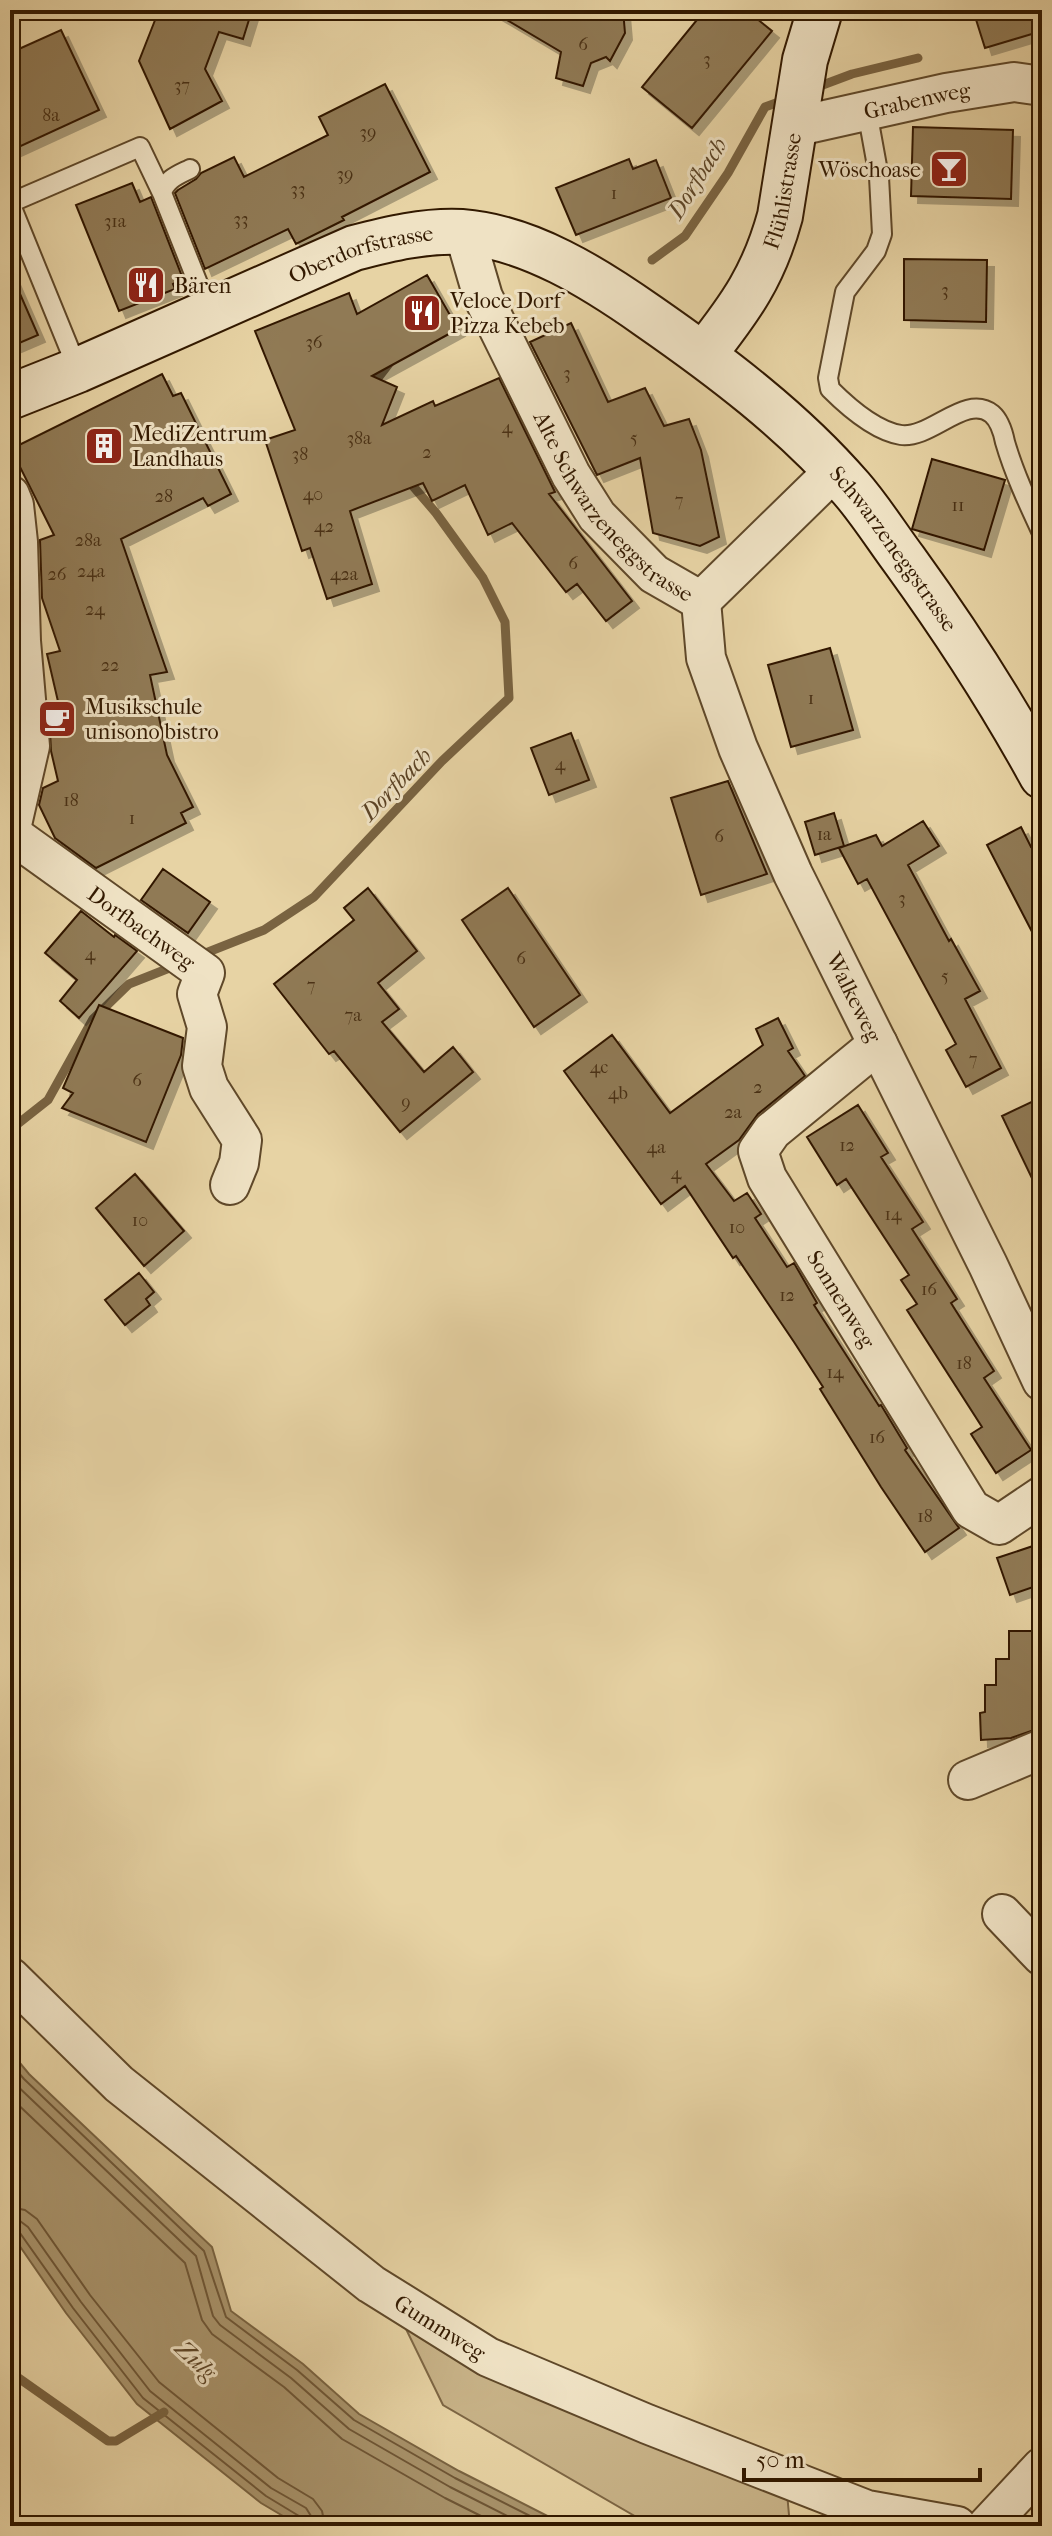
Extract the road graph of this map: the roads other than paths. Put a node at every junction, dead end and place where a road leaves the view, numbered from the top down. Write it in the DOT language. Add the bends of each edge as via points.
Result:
graph roads {
  1 [pos="816,21"];
  2 [pos="1042,86"];
  3 [pos="867,111"];
  4 [pos="795,119"];
  5 [pos="190,169"];
  6 [pos="162,193"];
  7 [pos="464,232"];
  8 [pos="209,311"];
  9 [pos="704,354"];
  10 [pos="78,370"];
  11 [pos="10,397"];
  12 [pos="835,470"];
  13 [pos="10,495"];
  14 [pos="1042,533"];
  15 [pos="701,601"];
  16 [pos="16,646"];
  17 [pos="1042,776"];
  18 [pos="10,833"];
  19 [pos="878,1044"];
  20 [pos="230,1185"];
  21 [pos="1042,1381"];
  22 [pos="1042,1496"];
  23 [pos="1042,1749"];
  24 [pos="968,1780"];
  25 [pos="1002,1914"];
  26 [pos="1042,1956"];
  27 [pos="10,1977"];
  28 [pos="1042,2467"];
  29 [pos="957,2526"];
  30 [pos="987,2526"];
  1 -- 4 [label="main road, Flühlistrasse"];
  2 -- 3 [label="street, Grabenweg" via="1014,82"];
  3 -- 4 [label="street, Grabenweg"];
  3 -- 14 [label="lane" via="882,234 876,251 845,292 830,389 881,429 903,435 923,433 962,411 992,413"];
  4 -- 9 [label="main road, Flühlistrasse" via="780,216 765,264 739,310"];
  5 -- 6 [label="lane" via="164,185"];
  6 -- 8 [label="lane"];
  6 -- 10 [label="lane" via="140,147 10,203"];
  7 -- 8 [label="main road, Oberdorfstrasse" via="354,248"];
  7 -- 9 [label="main road, Oberdorfstrasse" via="499,239 567,266"];
  7 -- 15 [label="street, Alte Schwarzeneggstrasse" via="483,297 571,475 597,516 654,574"];
  8 -- 10 [label="main road, Oberdorfstrasse"];
  9 -- 12 [label="main road, Schwarzeneggstrasse"];
  10 -- 11 [label="main road, Oberdorfstrasse"];
  12 -- 15 [label="street, Alte Schwarzeneggstrasse"];
  12 -- 17 [label="main road, Schwarzeneggstrasse" via="959,637"];
  13 -- 16 [label="street" via="18,542"];
  15 -- 19 [label="street, Walkeweg" via="706,658 738,748 793,874"];
  16 -- 18 [label="street" via="30,746"];
  18 -- 20 [label="street, Dorfbachweg" via="205,973 197,994 207,1027 202,1066 209,1088 242,1140"];
  19 -- 21 [label="street, Walkeweg"];
  19 -- 22 [label="street, Sonnenweg" via="772,1131 758,1151 767,1178 971,1509 999,1525"];
  23 -- 24 [label="street"];
  25 -- 26 [label="street"];
  27 -- 29 [label="street, Gummweg" via="119,2084 371,2284 488,2357 867,2510"];
  28 -- 30 [label="street"];
}
